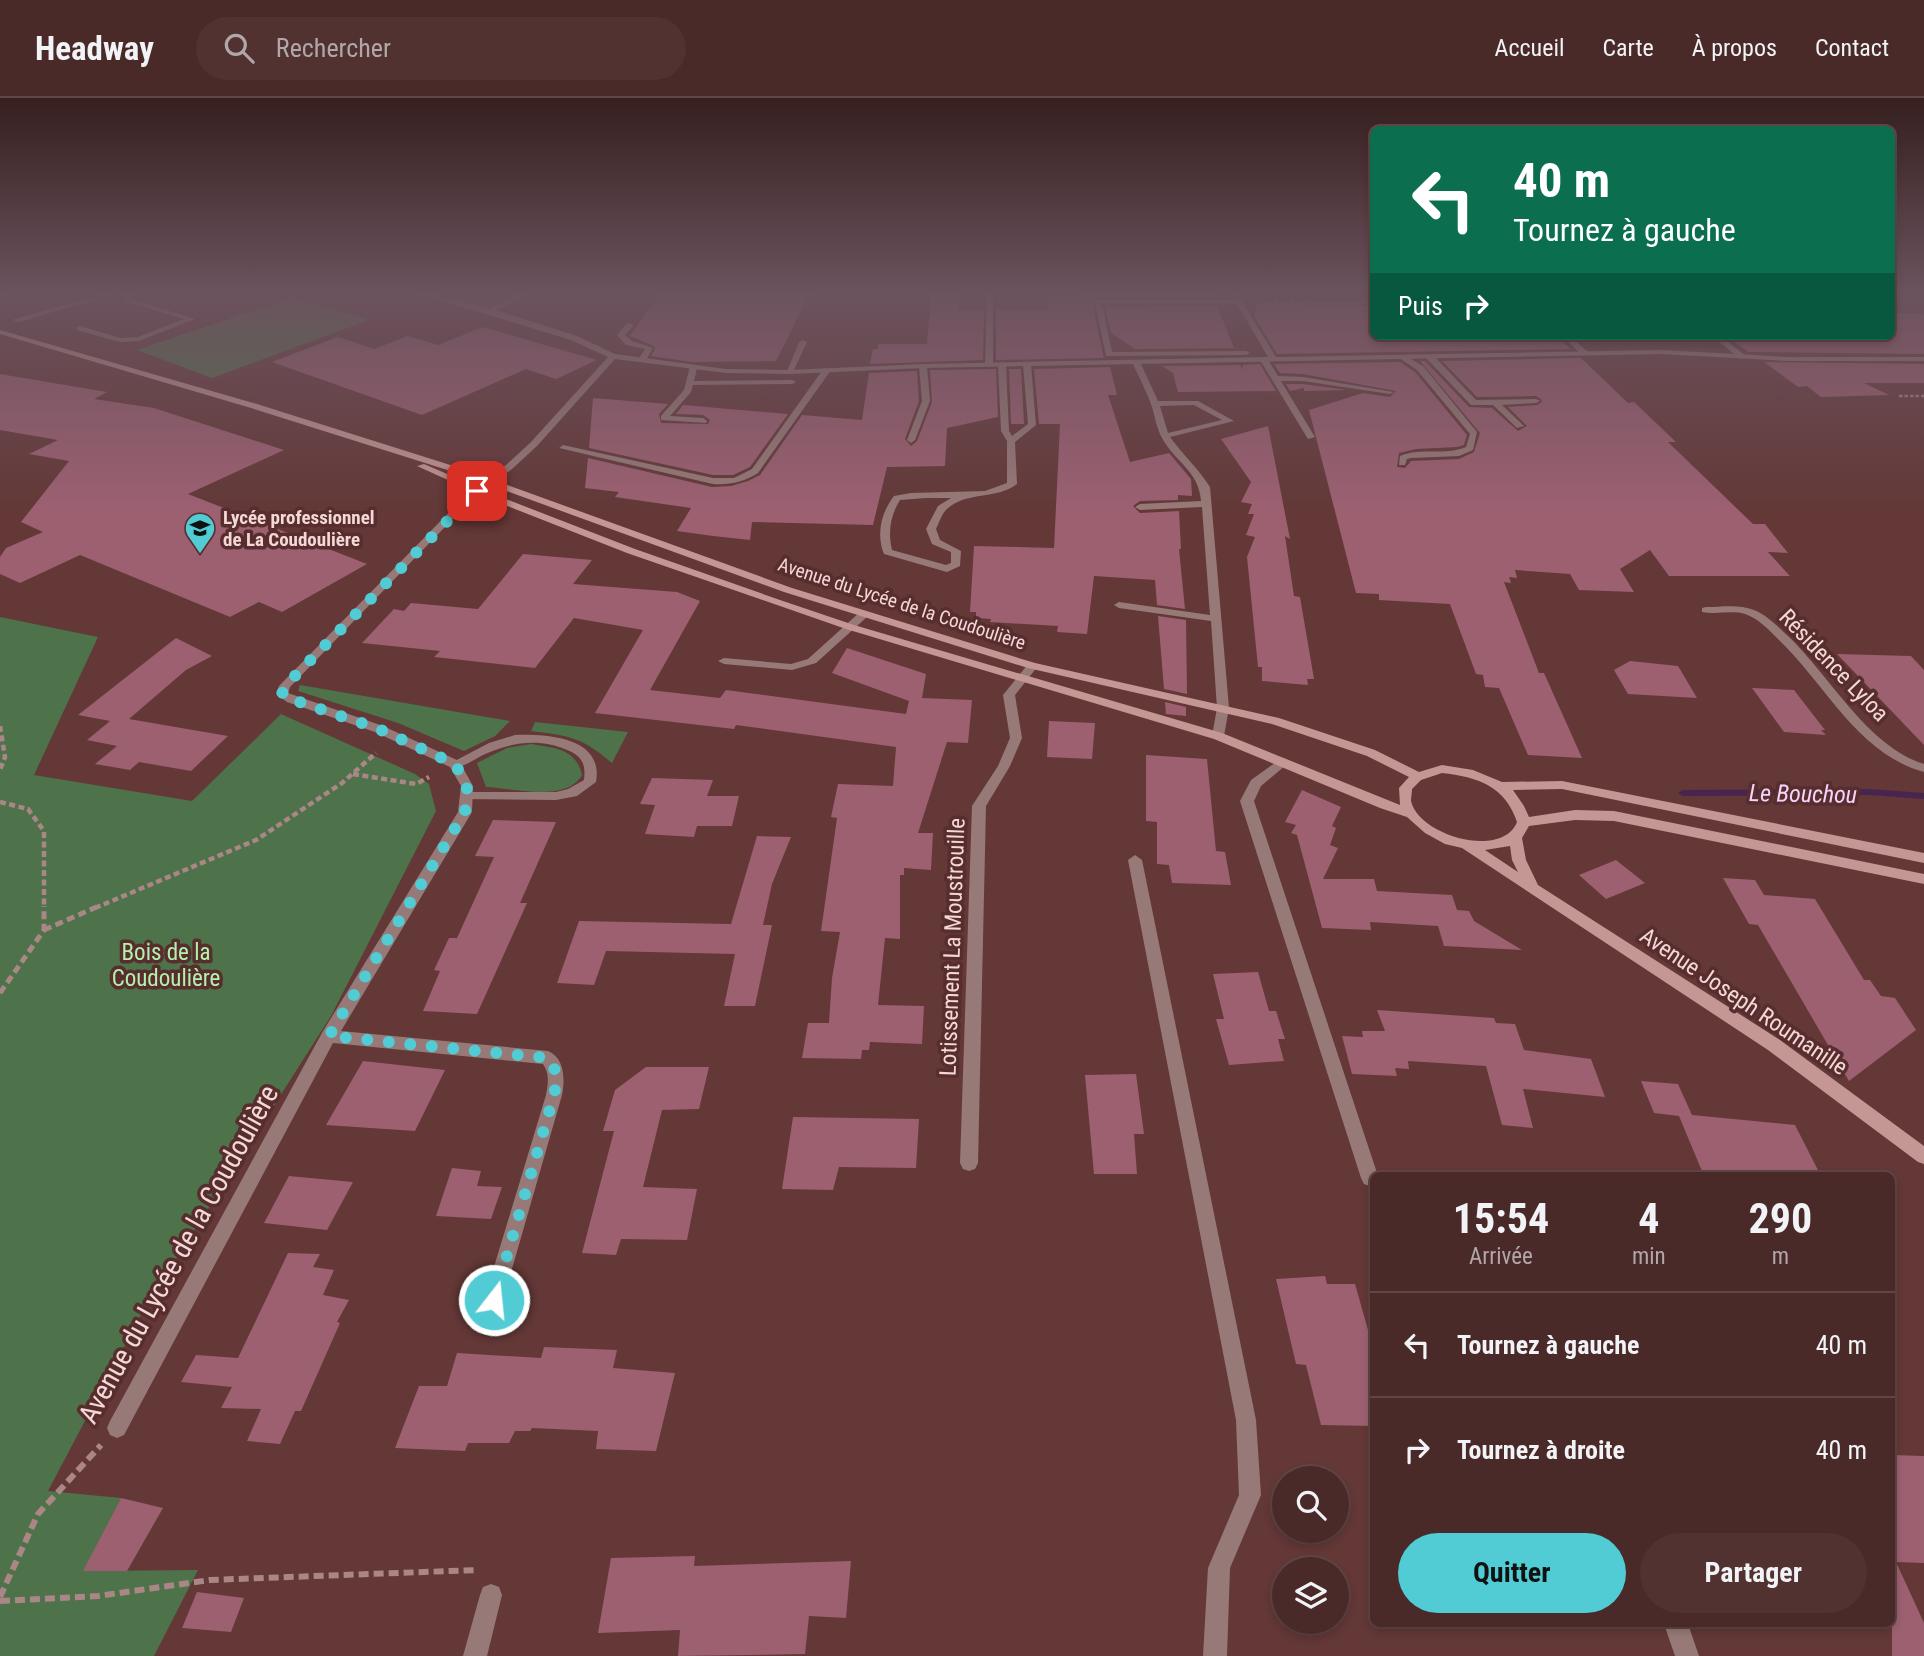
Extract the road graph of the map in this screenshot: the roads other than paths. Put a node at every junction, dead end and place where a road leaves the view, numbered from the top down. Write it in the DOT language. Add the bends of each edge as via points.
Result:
graph roads {
  1 [pos="1002,365"];
  2 [pos="116,366"];
  3 [pos="604,366"];
  4 [pos="678,366"];
  5 [pos="792,366"];
  6 [pos="923,366"];
  7 [pos="942,366"];
  8 [pos="1027,366"];
  9 [pos="1138,366"];
  10 [pos="1271,366"];
  11 [pos="1417,366"];
  12 [pos="1438,366"];
  13 [pos="692,368"];
  14 [pos="827,370"];
  15 [pos="789,372"];
  16 [pos="1276,378"];
  17 [pos="792,382"];
  18 [pos="689,383"];
  19 [pos="1390,392"];
  20 [pos="1536,401"];
  21 [pos="1495,402"];
  22 [pos="1155,404"];
  23 [pos="703,421"];
  24 [pos="1520,426"];
  25 [pos="1165,436"];
  26 [pos="1311,437"];
  27 [pos="911,440"];
  28 [pos="1011,441"];
  29 [pos="380,446"];
  30 [pos="563,448"];
  31 [pos="1402,463"];
  32 [pos="488,482"];
  33 [pos="477,491"];
  34 [pos="966,494"];
  35 [pos="1206,504"];
  36 [pos="1140,507"];
  37 [pos="1119,605"];
  38 [pos="1706,610"];
  39 [pos="864,614"];
  40 [pos="1216,619"];
  41 [pos="850,627"];
  42 [pos="724,661"];
  43 [pos="1032,666"];
  44 [pos="1022,678"];
  45 [pos="1223,708"];
  46 [pos="1218,736"];
  47 [pos="1282,762"];
  48 [pos="455,764"];
  49 [pos="1924,768"];
  50 [pos="1417,776"];
  51 [pos="1500,786"];
  52 [pos="467,796"];
  53 [pos="1409,813"];
  54 [pos="1524,821"];
  55 [pos="1515,838"];
  56 [pos="1468,846"];
  57 [pos="1924,858"];
  58 [pos="1135,860"];
  59 [pos="1924,879"];
  60 [pos="1534,889"];
  61 [pos="329,1036"];
  62 [pos="1924,1156"];
  63 [pos="969,1163"];
  64 [pos="1370,1178"];
  65 [pos="494,1300"];
  66 [pos="117,1428"];
  67 [pos="491,1595"];
  68 [pos="1677,1627"];
  69 [pos="475,1656"];
  70 [pos="1215,1656"];
  71 [pos="1687,1656"];
  1 -- 28 [label="street" via="1005,430"];
  2 -- 29 [label="street, Avenue du Lycée de la Coudoulière"];
  3 -- 32 [label="street" via="534,444"];
  4 -- 13 [label="street"];
  5 -- 15 [label="street"];
  6 -- 7 [label="street"];
  6 -- 14 [label="street"];
  6 -- 27 [label="street" via="926,401"];
  8 -- 28 [label="street" via="1032,425"];
  9 -- 22 [label="street"];
  10 -- 16 [label="street"];
  11 -- 31 [label="street" via="1474,434 1470,448 1459,453 1410,455"];
  12 -- 21 [label="street" via="1474,403"];
  13 -- 15 [label="street"];
  13 -- 18 [label="street"];
  14 -- 15 [label="street"];
  14 -- 30 [label="street" via="746,482 713,481"];
  16 -- 19 [label="street"];
  16 -- 26 [label="street"];
  17 -- 18 [label="street"];
  18 -- 23 [label="street" via="664,418"];
  20 -- 21 [label="street"];
  21 -- 24 [label="street"];
  22 -- 25 [label="street"];
  22 -- 25 [label="street" via="1195,403 1230,421"];
  25 -- 35 [label="street" via="1196,472 1205,487"];
  28 -- 34 [label="street" via="1012,484 992,494"];
  29 -- 32 [label="street, Avenue du Lycée de la Coudoulière"];
  29 -- 33 [label="street, Avenue du Lycée de la Coudoulière"];
  32 -- 33 [label="street"];
  32 -- 39 [label="street, Avenue du Lycée de la Coudoulière"];
  33 -- 41 [label="street, Avenue du Lycée de la Coudoulière" via="631,551"];
  33 -- 48 [label="street" via="282,694"];
  34 -- 34 [label="street" via="941,508 931,529 936,542 956,551 956,564 947,569 888,552 884,540 890,506 897,498"];
  35 -- 36 [label="street"];
  35 -- 40 [label="street"];
  37 -- 40 [label="street"];
  38 -- 49 [label="street, Résidence Lyloa" via="1744,611 1760,619 1788,641 1884,749 1907,765"];
  39 -- 41 [label="street"];
  39 -- 43 [label="street, Avenue du Lycée de la Coudoulière"];
  40 -- 45 [label="street"];
  41 -- 42 [label="street" via="812,661 792,667"];
  41 -- 44 [label="street, Avenue du Lycée de la Coudoulière"];
  43 -- 44 [label="street, Lotissement La Moustrouille"];
  43 -- 45 [label="street, Avenue du Lycée de la Coudoulière"];
  44 -- 46 [label="street, Avenue du Lycée de la Coudoulière"];
  44 -- 63 [label="street, Lotissement La Moustrouille" via="1009,695 1016,737 979,806"];
  45 -- 46 [label="street"];
  45 -- 50 [label="street, Avenue du Lycée de la Coudoulière" via="1313,732"];
  46 -- 47 [label="street, Avenue du Lycée de la Coudoulière"];
  47 -- 53 [label="street, Avenue du Lycée de la Coudoulière"];
  47 -- 64 [label="street" via="1256,783 1247,801"];
  48 -- 52 [label="street" via="467,786"];
  48 -- 52 [label="street" via="505,741 527,737 577,750 592,766 590,782 572,793"];
  50 -- 51 [label="street" via="1457,770"];
  50 -- 53 [label="street" via="1404,792"];
  51 -- 54 [label="street" via="1513,797"];
  51 -- 57 [label="street" via="1562,785"];
  52 -- 61 [label="street, Avenue du Lycée de la Coudoulière" via="465,812"];
  53 -- 56 [label="street" via="1432,834"];
  54 -- 55 [label="street"];
  54 -- 59 [label="street" via="1614,816"];
  55 -- 56 [label="street" via="1487,848"];
  55 -- 60 [label="street, Avenue Joseph Roumanille" via="1518,860"];
  56 -- 60 [label="street, Avenue Joseph Roumanille"];
  58 -- 70 [label="street" via="1246,1420 1250,1495 1219,1568"];
  60 -- 62 [label="street, Avenue Joseph Roumanille" via="1774,1045"];
  61 -- 65 [label="street" via="548,1058 556,1068 554,1095"];
  61 -- 66 [label="street, Avenue du Lycée de la Coudoulière"];
  67 -- 69 [label="street"];
  68 -- 71 [label="street"];
}
